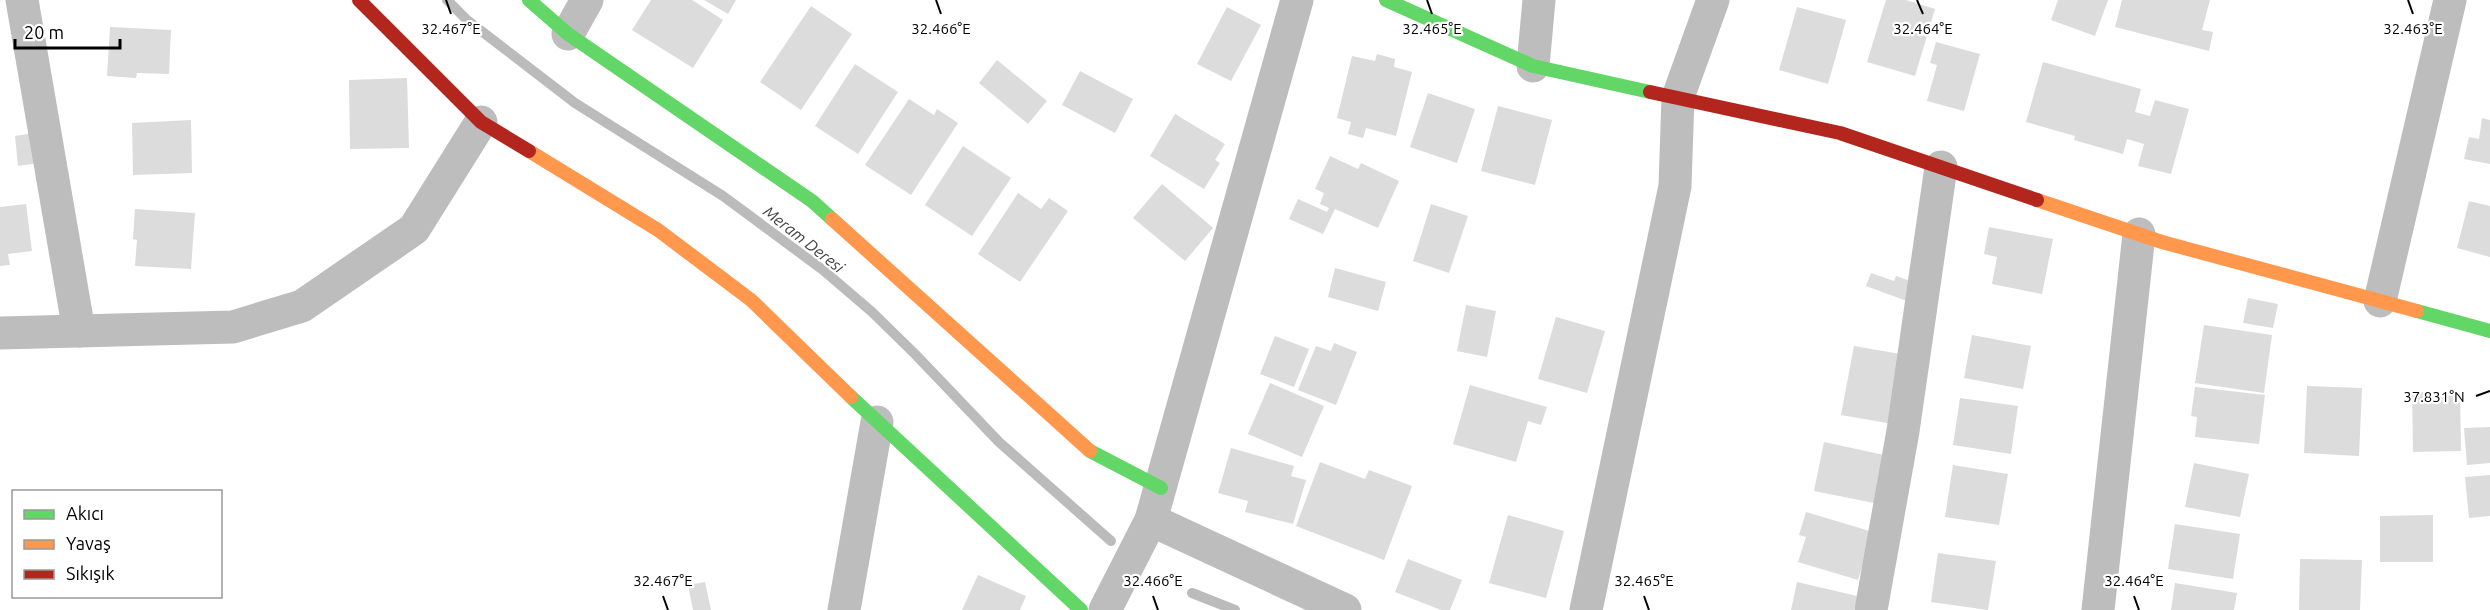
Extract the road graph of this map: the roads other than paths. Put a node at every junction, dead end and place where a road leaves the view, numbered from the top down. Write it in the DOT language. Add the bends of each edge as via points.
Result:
graph roads {
  1 [pos="22,0"];
  2 [pos="359,0"];
  3 [pos="529,0"];
  4 [pos="587,0"];
  5 [pos="1297,0"];
  6 [pos="1386,0"];
  7 [pos="1539,0"];
  8 [pos="1713,0"];
  9 [pos="2450,0"];
  10 [pos="568,34"];
  11 [pos="1533,66"];
  12 [pos="1678,98"];
  13 [pos="481,122"];
  14 [pos="1941,167"];
  15 [pos="2139,234"];
  16 [pos="2380,301"];
  17 [pos="79,331"];
  18 [pos="2490,331"];
  19 [pos="0,333"];
  20 [pos="877,422"];
  21 [pos="1161,488"];
  22 [pos="1151,520"];
  23 [pos="844,610"];
  24 [pos="1082,610"];
  25 [pos="1105,610"];
  26 [pos="1346,610"];
  27 [pos="1587,610"];
  28 [pos="1870,610"];
  29 [pos="2098,610"];
  1 -- 17 [label="street"];
  2 -- 13 [label="street"];
  3 -- 10 [label="street"];
  4 -- 10 [label="street"];
  5 -- 21 [label="street"];
  6 -- 11 [label="street"];
  7 -- 11 [label="street"];
  8 -- 12 [label="street"];
  9 -- 16 [label="street"];
  10 -- 21 [label="street" via="812,201 1094,454"];
  11 -- 12 [label="street"];
  12 -- 14 [label="street" via="1840,133"];
  12 -- 27 [label="street" via="1675,186"];
  13 -- 17 [label="street" via="414,230 302,306 233,327"];
  13 -- 20 [label="street" via="658,230 751,300"];
  14 -- 15 [label="street"];
  14 -- 28 [label="street" via="1903,430"];
  15 -- 16 [label="street"];
  15 -- 29 [label="street"];
  16 -- 18 [label="street"];
  17 -- 19 [label="street"];
  20 -- 23 [label="street"];
  20 -- 24 [label="street"];
  21 -- 22 [label="street"];
  22 -- 25 [label="street"];
  22 -- 26 [label="street"];
}
